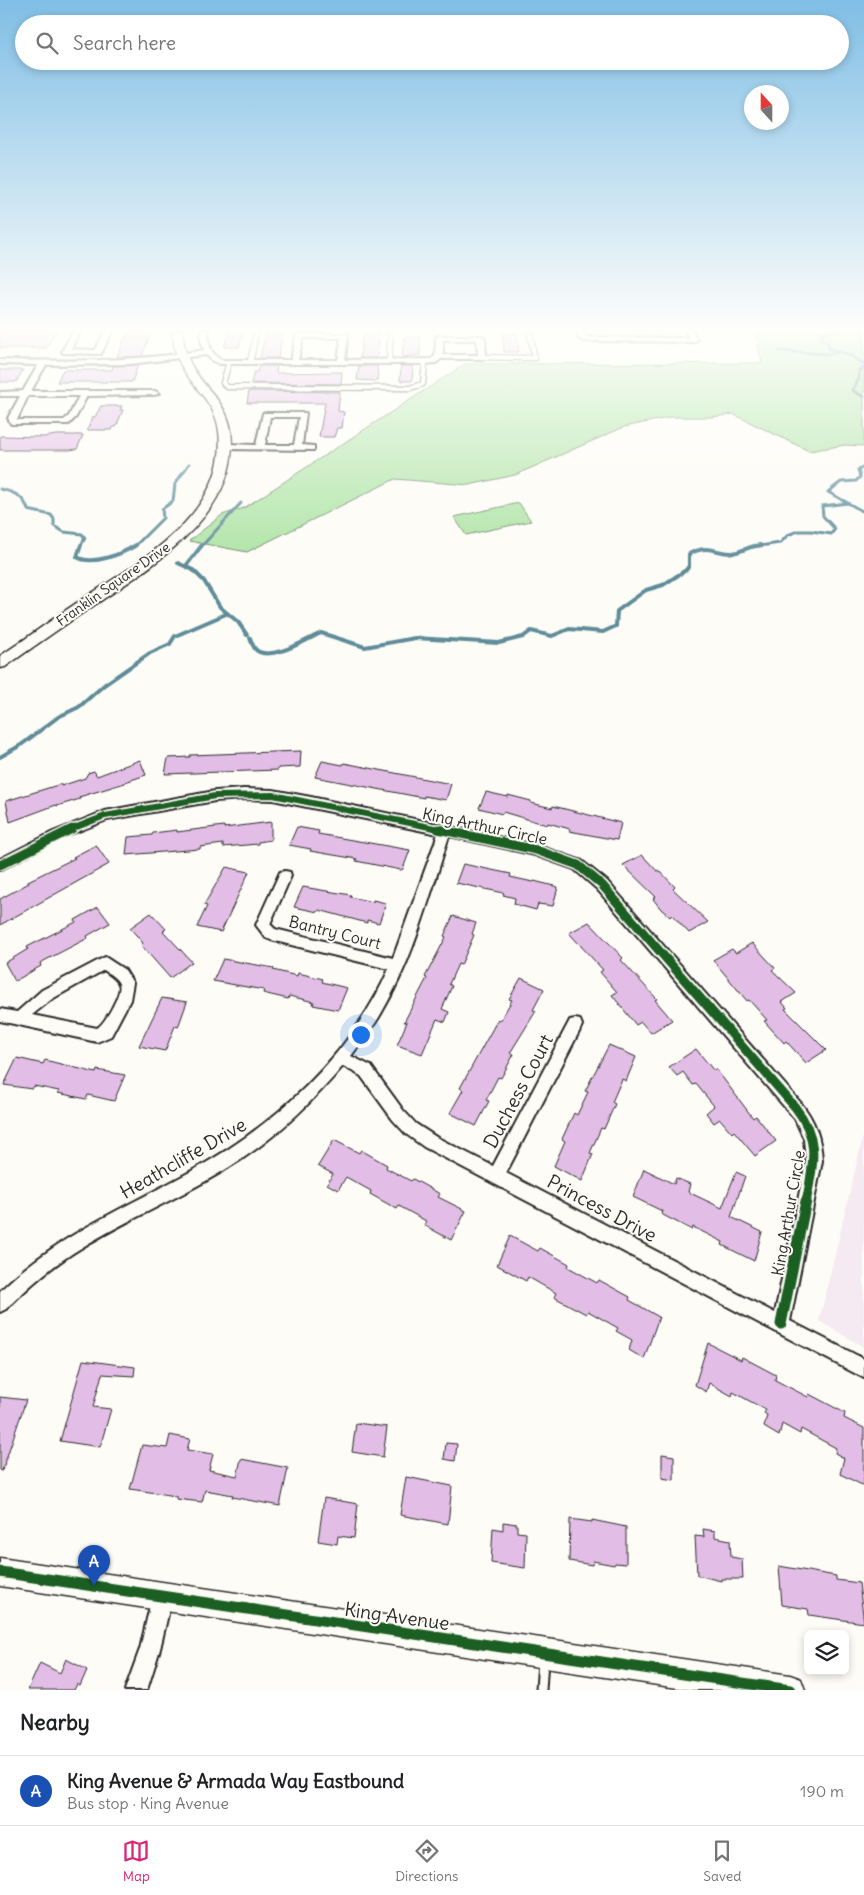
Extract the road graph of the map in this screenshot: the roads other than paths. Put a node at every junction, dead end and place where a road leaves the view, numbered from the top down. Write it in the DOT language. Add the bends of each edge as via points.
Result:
graph roads {
  1 [pos="18,409"];
  2 [pos="76,409"];
  3 [pos="216,409"];
  4 [pos="227,447"];
  5 [pos="260,447"];
  6 [pos="298,447"];
  7 [pos="311,448"];
  8 [pos="0,662"];
  9 [pos="445,831"];
  10 [pos="0,865"];
  11 [pos="285,876"];
  12 [pos="397,966"];
  13 [pos="0,1015"];
  14 [pos="20,1019"];
  15 [pos="575,1025"];
  16 [pos="341,1058"];
  17 [pos="496,1175"];
  18 [pos="0,1302"];
  19 [pos="782,1324"];
  20 [pos="864,1369"];
  21 [pos="0,1572"];
  22 [pos="162,1597"];
  23 [pos="543,1654"];
  24 [pos="136,1690"];
  25 [pos="542,1690"];
  26 [pos="790,1690"];
  1 -- 2 [label="street" via="12,418 14,422 60,423 69,421"];
  3 -- 4 [label="street, Franklin Square Drive" via="227,436"];
  4 -- 5 [label="street"];
  4 -- 8 [label="street, Franklin Square Drive" via="225,466 214,491 195,520 172,542 144,565"];
  5 -- 6 [label="street"];
  5 -- 6 [label="street" via="266,415 303,415"];
  6 -- 7 [label="street"];
  9 -- 10 [label="street, King Arthur Circle" via="272,795 225,795 105,816 57,835"];
  9 -- 12 [label="street, Heathcliffe Drive"];
  9 -- 19 [label="street, King Arthur Circle" via="554,855 592,875 802,1116 811,1131 814,1161"];
  11 -- 12 [label="street, Bantry Court" via="263,925 271,934"];
  12 -- 16 [label="street, Heathcliffe Drive" via="378,1006"];
  13 -- 14 [label="street"];
  14 -- 14 [label="street" via="97,1034 106,1031 126,991 126,984 105,963 40,999 27,1008"];
  15 -- 17 [label="street, Duchess Court"];
  16 -- 17 [label="street, Princess Drive" via="366,1070 386,1100 411,1128 430,1142"];
  16 -- 18 [label="street, Heathcliffe Drive" via="294,1109 259,1138 196,1178 53,1257"];
  17 -- 19 [label="street, Princess Drive"];
  19 -- 20 [label="street, Princess Drive"];
  21 -- 22 [label="street, King Avenue"];
  22 -- 23 [label="street, King Avenue"];
  22 -- 24 [label="street"];
  23 -- 25 [label="lane"];
  23 -- 26 [label="street, King Avenue"];
}
